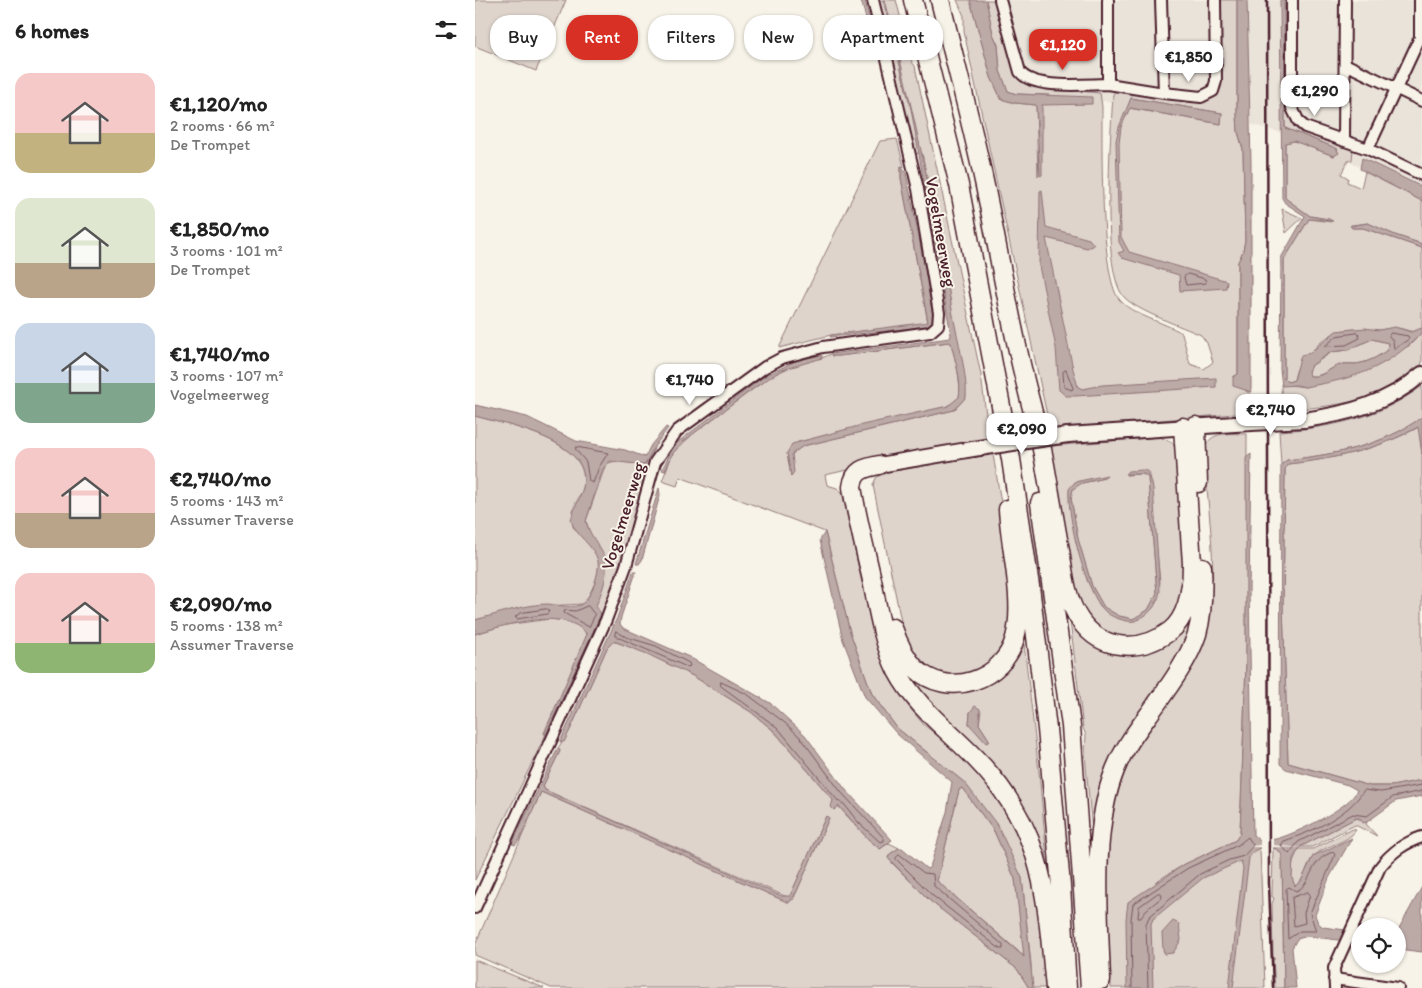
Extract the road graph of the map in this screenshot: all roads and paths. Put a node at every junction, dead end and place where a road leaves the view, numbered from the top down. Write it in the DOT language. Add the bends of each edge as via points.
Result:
graph roads {
  1 [pos="873,0"];
  2 [pos="913,0"];
  3 [pos="940,0"];
  4 [pos="1000,0"];
  5 [pos="1108,0"];
  6 [pos="1161,0"];
  7 [pos="1215,0"];
  8 [pos="1292,0"];
  9 [pos="1345,0"];
  10 [pos="1420,0"];
  11 [pos="1421,35"];
  12 [pos="1345,64"];
  13 [pos="1108,84"];
  14 [pos="1396,88"];
  15 [pos="1164,93"];
  16 [pos="1422,101"];
  17 [pos="1344,140"];
  18 [pos="1367,149"];
  19 [pos="1422,175"];
  20 [pos="1019,354"];
  21 [pos="1422,374"];
  22 [pos="1189,426"];
  23 [pos="1011,458"];
  24 [pos="879,465"];
  25 [pos="1422,837"];
  26 [pos="475,908"];
  27 [pos="1335,984"];
  28 [pos="1055,988"];
  29 [pos="1067,988"];
  30 [pos="1090,988"];
  31 [pos="1101,988"];
  32 [pos="1398,988"];
  1 -- 26 [label="street, Vogelmeerweg" via="918,189 939,313 938,325 930,332 823,347 781,358 677,431 655,462 607,620"];
  2 -- 23 [label="highway" via="959,186"];
  3 -- 20 [label="highway" via="985,186"];
  4 -- 13 [label="street" via="1020,72 1026,80 1044,84"];
  5 -- 13 [label="street"];
  6 -- 15 [label="street"];
  7 -- 15 [label="street" via="1216,81 1213,91 1201,97"];
  8 -- 17 [label="street" via="1294,115 1305,127"];
  9 -- 12 [label="street"];
  10 -- 11 [label="street"];
  11 -- 14 [label="street"];
  12 -- 14 [label="street"];
  12 -- 17 [label="street"];
  13 -- 15 [label="street"];
  14 -- 16 [label="street"];
  14 -- 18 [label="street"];
  17 -- 18 [label="street"];
  18 -- 19 [label="street"];
  20 -- 22 [label="highway" via="1043,454 1067,590 1080,620 1091,633 1107,642 1125,647 1144,645 1166,634 1183,616 1192,581"];
  20 -- 30 [label="highway" via="1071,726"];
  21 -- 22 [label="main road, bridge" via="1374,404 1345,413 1304,420"];
  22 -- 24 [label="main road, bridge" via="1067,435"];
  22 -- 31 [label="highway" via="1203,593 1197,634 1183,663 1130,738 1107,796 1099,889"];
  23 -- 24 [label="highway" via="1007,505 1018,608 1015,636 1007,657 992,672 977,680 960,683 941,682 923,674 906,658 899,645 864,495 865,480"];
  23 -- 29 [label="highway" via="1047,729"];
  24 -- 28 [label="highway" via="858,471 852,487 890,654 919,703 995,780 1028,833 1044,884"];
  25 -- 27 [label="street" via="1390,854 1379,867 1334,968"];
  27 -- 32 [label="street"];
}
